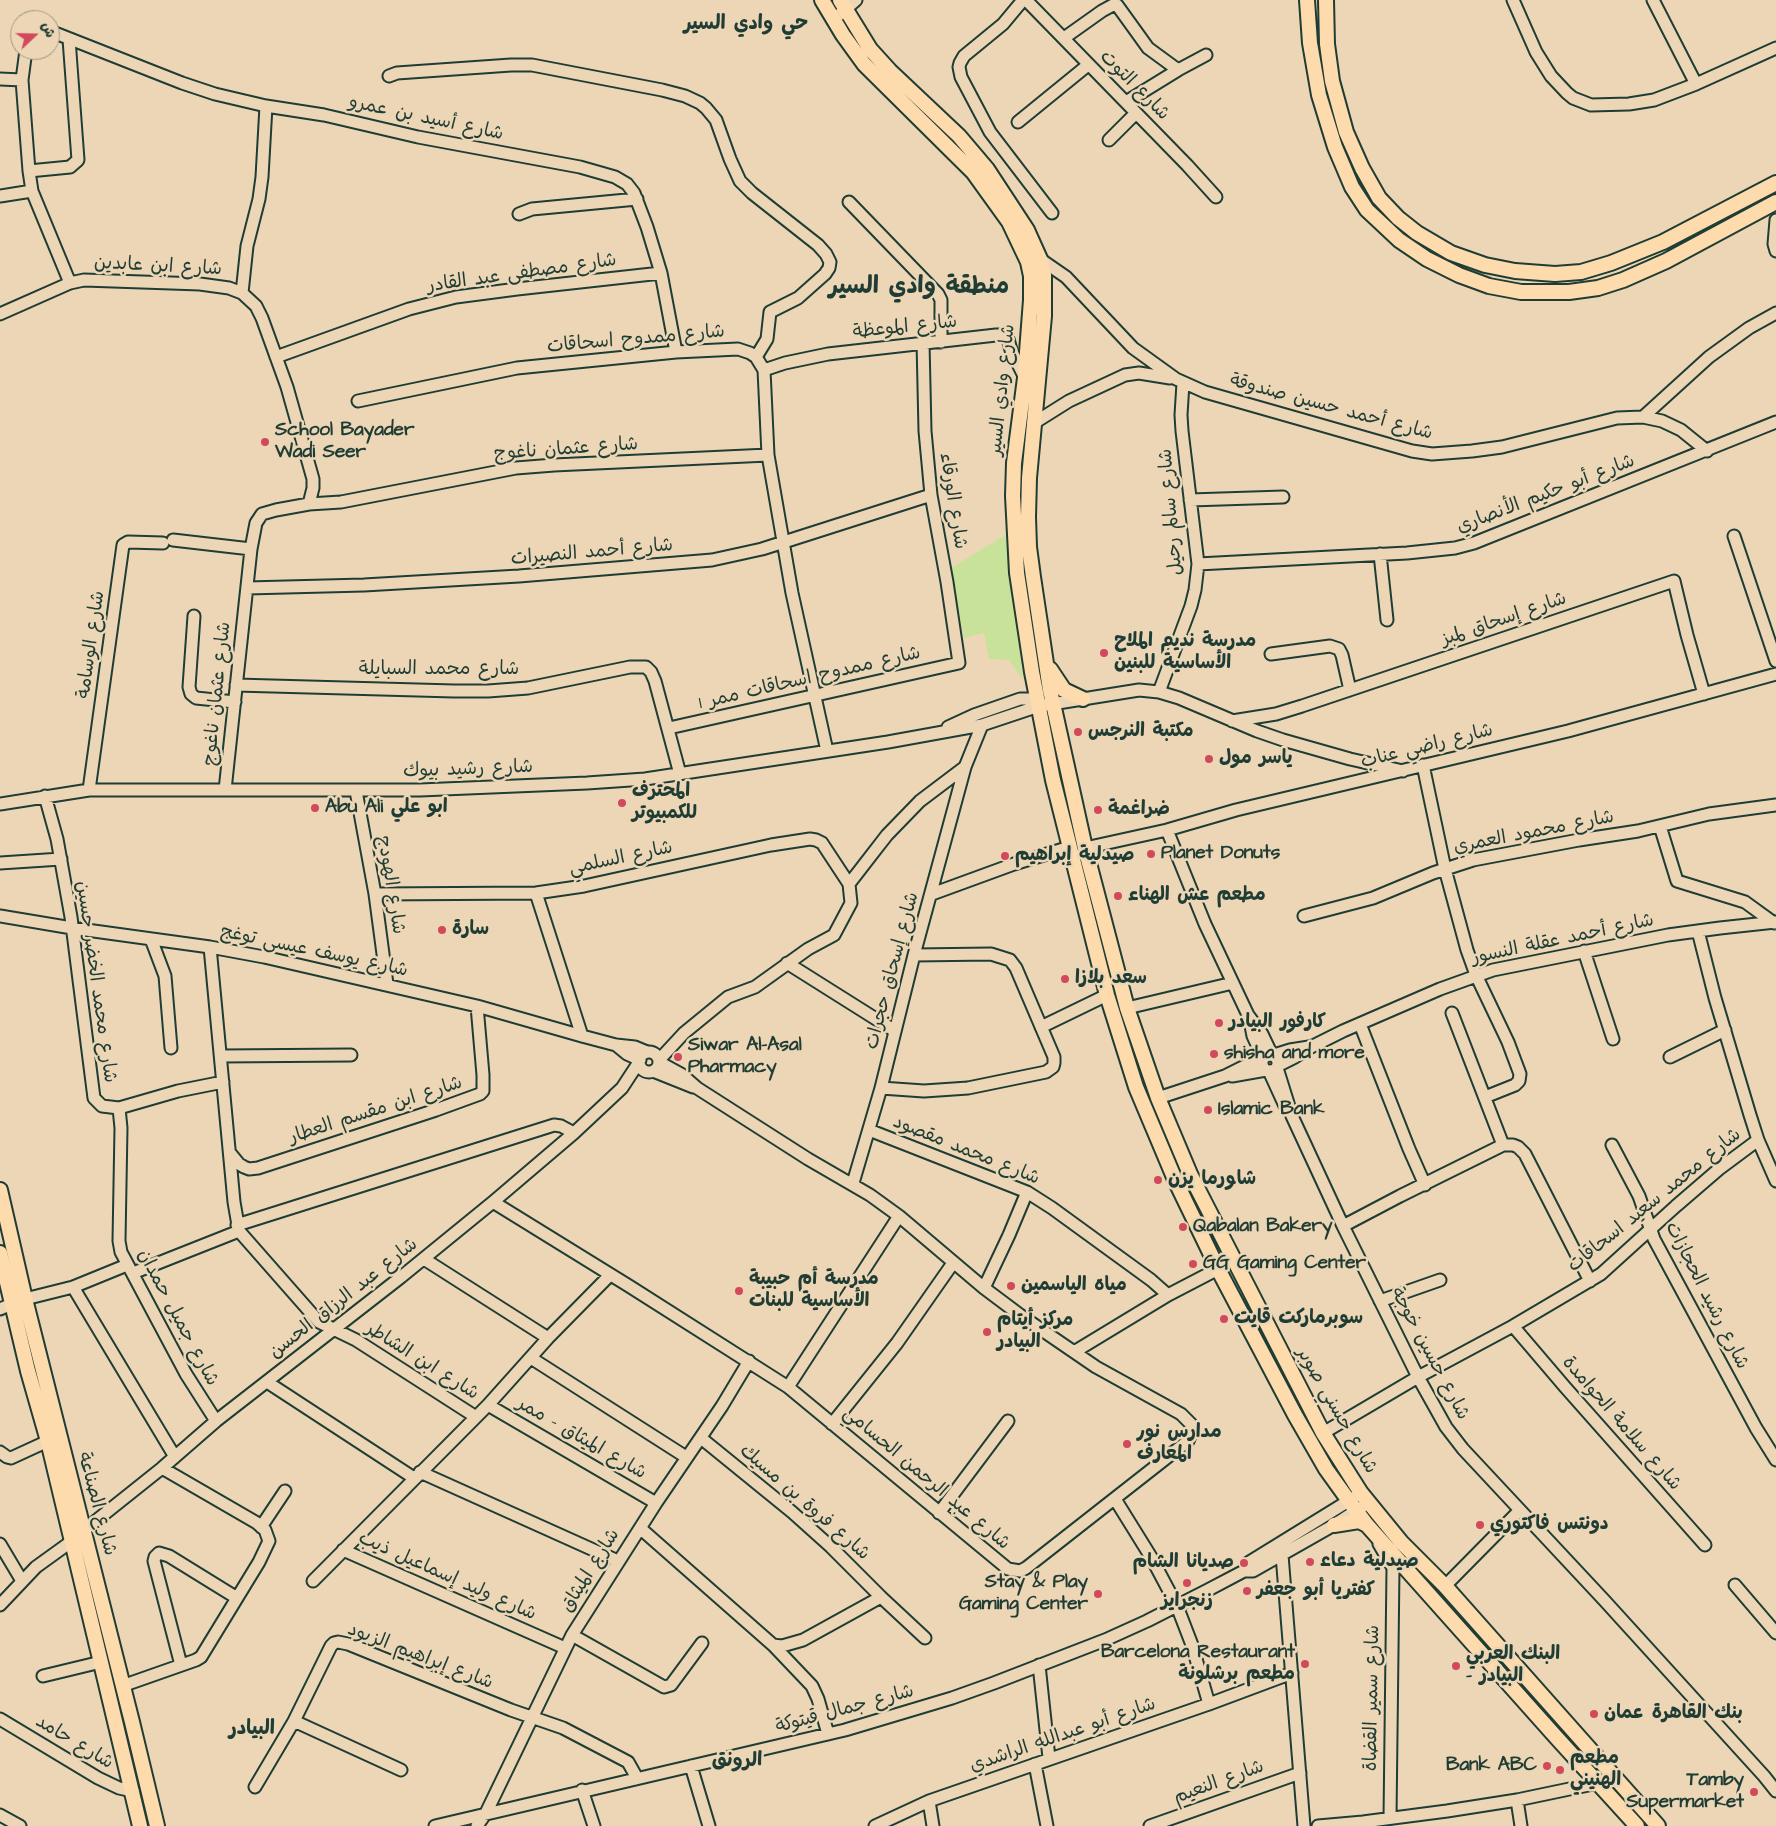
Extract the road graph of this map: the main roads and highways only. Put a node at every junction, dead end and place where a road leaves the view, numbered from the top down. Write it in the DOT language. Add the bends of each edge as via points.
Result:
graph roads {
  1 [pos="822,0"];
  2 [pos="1307,0"];
  3 [pos="1326,0"];
  4 [pos="843,5"];
  5 [pos="1776,183"];
  6 [pos="1776,202"];
  7 [pos="1034,260"];
  8 [pos="1046,662"];
  9 [pos="1083,699"];
  10 [pos="1045,704"];
  11 [pos="1111,948"];
  12 [pos="1096,952"];
  13 [pos="0,1190"];
  14 [pos="0,1253"];
  15 [pos="12,1304"];
  16 [pos="1334,1525"];
  17 [pos="1367,1525"];
  18 [pos="157,1825"];
  19 [pos="1655,1825"];
  20 [pos="140,1826"];
  21 [pos="1637,1826"];
  1 -- 7 [label="main road, شارع وادي السير" via="853,50 878,80 973,172"];
  2 -- 6 [label="main road" via="1319,95 1335,148 1352,187 1367,210 1393,235 1427,259 1459,275 1489,286 1521,292 1598,288 1666,261"];
  3 -- 5 [label="main road" via="1328,54 1336,98 1352,148 1370,184 1408,227 1435,245 1468,260 1542,274 1568,274 1596,268 1664,242"];
  4 -- 7 [label="main road, شارع وادي السير" via="870,48 890,72 958,136 987,169 1027,230"];
  7 -- 8 [label="main road, شارع وادي السير" via="1044,280 1044,316 1029,478 1030,547"];
  7 -- 10 [label="main road, شارع وادي السير" via="1025,378 1014,464 1013,529 1020,594"];
  8 -- 9 [label="main road" via="1060,686"];
  8 -- 10 [label="main road, شارع وادي السير"];
  10 -- 11 [label="main road, شارع حسني صوبر"];
  10 -- 12 [label="main road, شارع حسني صوبر" via="1053,780"];
  11 -- 12 [label="main road"];
  11 -- 19 [label="main road, شارع حسني صوبر" via="1127,1008 1158,1098 1190,1174 1323,1432 1365,1497 1401,1542 1445,1586"];
  12 -- 17 [label="main road, شارع حسني صوبر" via="1136,1087 1176,1182 1295,1415 1326,1469"];
  13 -- 15 [label="main road, شارع الصناعة"];
  14 -- 15 [label="main road, شارع الصناعة"];
  15 -- 18 [label="main road, شارع الصناعة" via="83,1531"];
  15 -- 20 [label="main road, شارع الصناعة"];
  16 -- 17 [label="main road" via="1359,1521"];
  17 -- 21 [label="main road, شارع حسني صوبر"];
}
